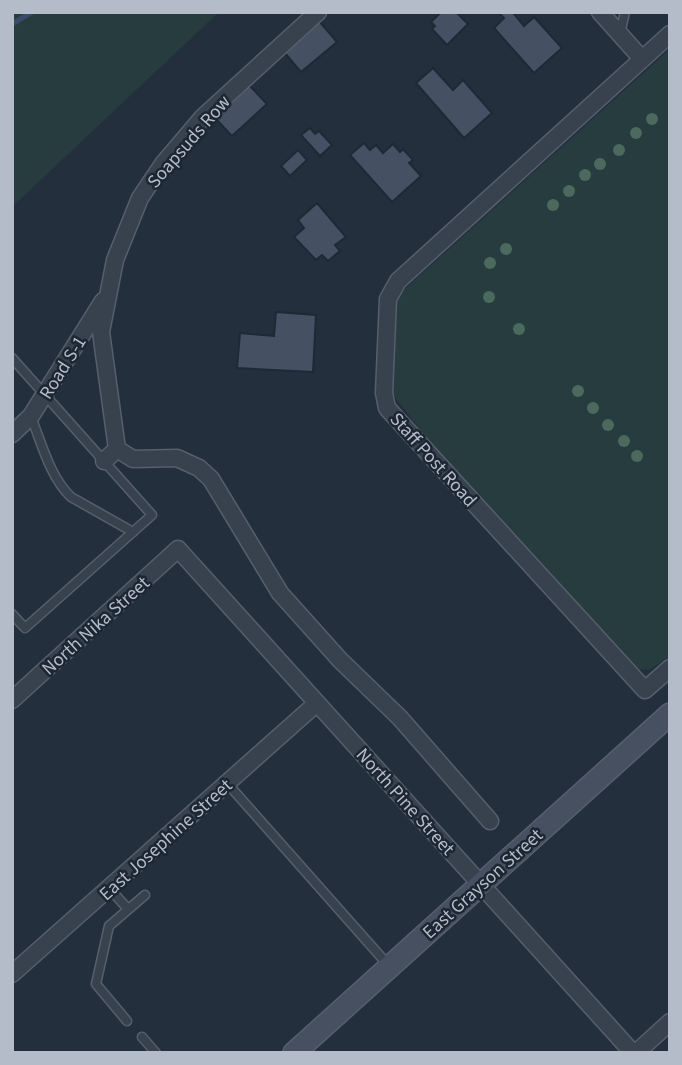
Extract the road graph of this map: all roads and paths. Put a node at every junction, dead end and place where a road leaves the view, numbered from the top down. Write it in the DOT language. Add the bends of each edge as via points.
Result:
graph roads {
  1 [pos="318,12"];
  2 [pos="600,12"];
  3 [pos="625,12"];
  4 [pos="620,34"];
  5 [pos="670,34"];
  6 [pos="642,59"];
  7 [pos="107,296"];
  8 [pos="12,358"];
  9 [pos="45,394"];
  10 [pos="31,416"];
  11 [pos="12,434"];
  12 [pos="117,449"];
  13 [pos="104,461"];
  14 [pos="133,532"];
  15 [pos="178,549"];
  16 [pos="12,614"];
  17 [pos="670,668"];
  18 [pos="12,700"];
  19 [pos="317,703"];
  20 [pos="670,714"];
  21 [pos="227,783"];
  22 [pos="490,821"];
  23 [pos="481,884"];
  24 [pos="110,888"];
  25 [pos="145,895"];
  26 [pos="128,909"];
  27 [pos="390,966"];
  28 [pos="12,974"];
  29 [pos="127,1021"];
  30 [pos="670,1022"];
  31 [pos="142,1037"];
  32 [pos="156,1053"];
  33 [pos="294,1053"];
  34 [pos="635,1053"];
  1 -- 7 [label="street, Soapsuds Row" via="203,117 163,164 126,229"];
  2 -- 4 [label="street"];
  3 -- 4 [label="lane"];
  4 -- 6 [label="street"];
  5 -- 6 [label="street, Staff Post Road"];
  6 -- 17 [label="street, Staff Post Road" via="398,281 388,299 384,393 387,408 645,690"];
  7 -- 9 [label="street, Road S-1"];
  7 -- 12 [label="street, Soapsuds Row" via="101,332"];
  8 -- 9 [label="lane"];
  9 -- 10 [label="street, Road S-1"];
  9 -- 13 [label="lane"];
  10 -- 11 [label="street, Road S-1"];
  10 -- 14 [label="lane" via="64,490"];
  12 -- 13 [label="street"];
  12 -- 22 [label="street" via="133,459 177,458 211,479 280,593 400,718"];
  13 -- 14 [label="lane" via="152,515"];
  14 -- 16 [label="lane" via="25,628"];
  15 -- 18 [label="street, North Nika Street"];
  15 -- 19 [label="street, North Pine Street"];
  19 -- 21 [label="street, East Josephine Street"];
  19 -- 23 [label="street, North Pine Street"];
  20 -- 23 [label="street, East Grayson Street"];
  21 -- 24 [label="street, East Josephine Street"];
  21 -- 27 [label="lane"];
  23 -- 27 [label="street, East Grayson Street"];
  23 -- 34 [label="street, North Pine Street"];
  24 -- 26 [label="lane"];
  24 -- 28 [label="street, East Josephine Street"];
  25 -- 26 [label="lane"];
  26 -- 29 [label="lane" via="108,926 96,984"];
  27 -- 33 [label="street, East Grayson Street"];
  30 -- 34 [label="street"];
  31 -- 32 [label="lane"];
}
